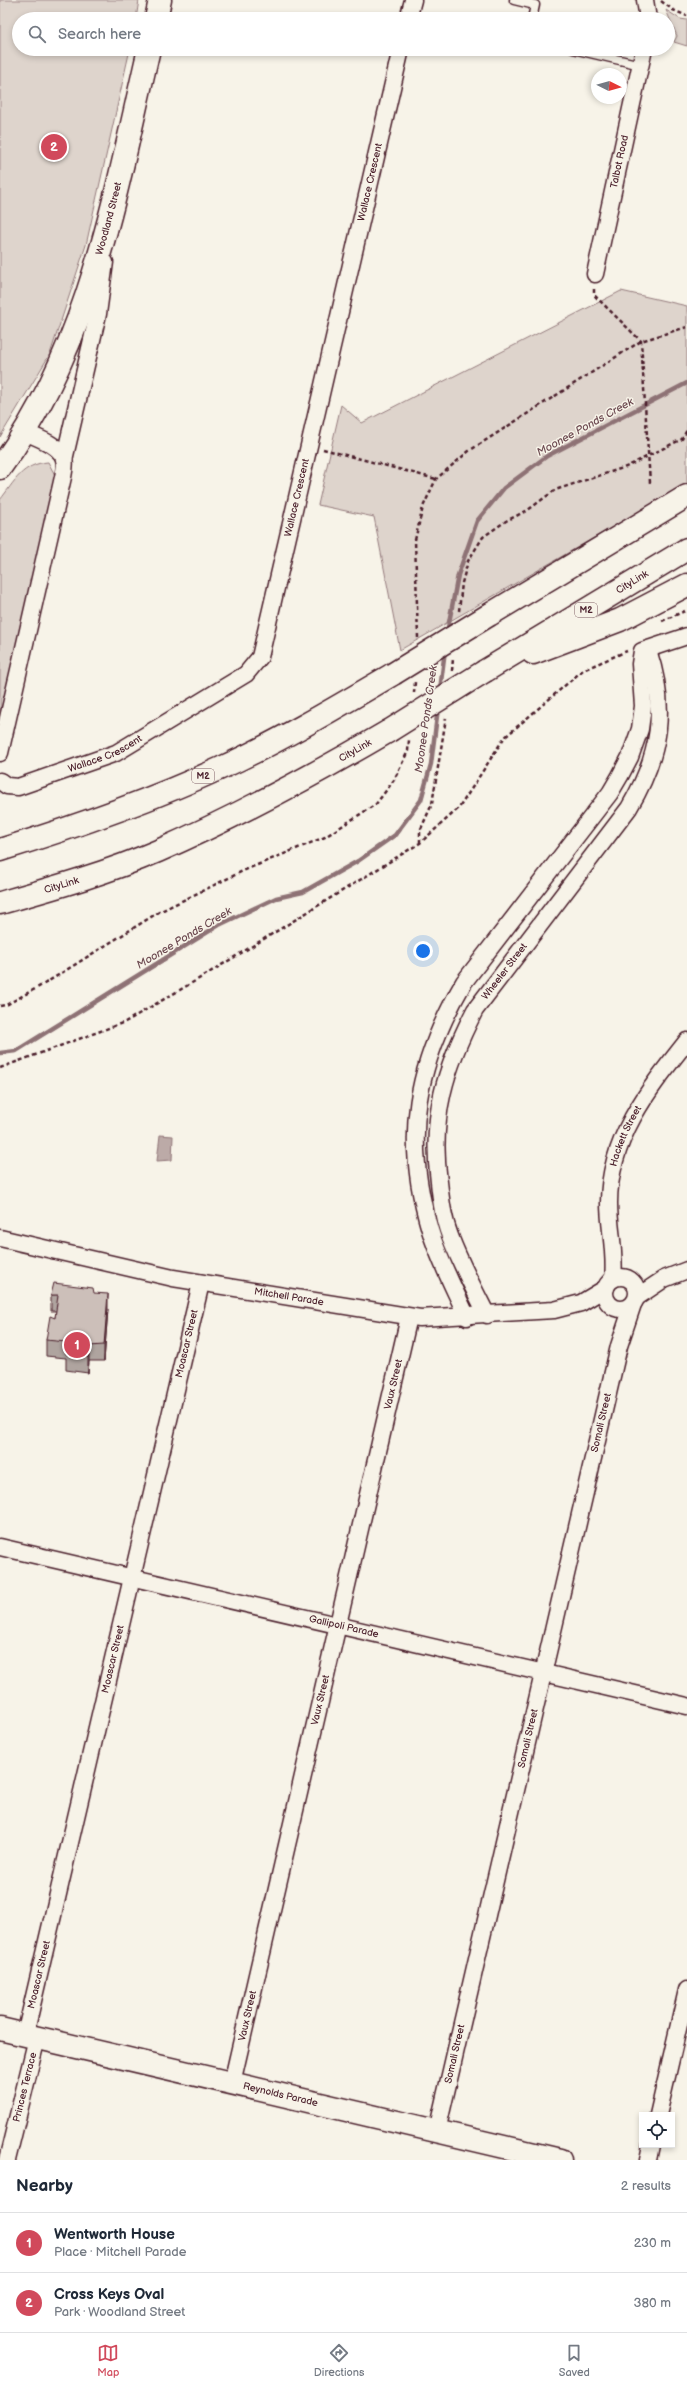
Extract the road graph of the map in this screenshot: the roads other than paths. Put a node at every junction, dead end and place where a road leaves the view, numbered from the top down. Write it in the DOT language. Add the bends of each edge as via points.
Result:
graph roads {
  1 [pos="160,0"];
  2 [pos="413,0"];
  3 [pos="514,0"];
  4 [pos="645,0"];
  5 [pos="157,12"];
  6 [pos="410,12"];
  7 [pos="534,12"];
  8 [pos="647,12"];
  9 [pos="147,56"];
  10 [pos="400,56"];
  11 [pos="602,56"];
  12 [pos="642,56"];
  13 [pos="640,65"];
  14 [pos="111,212"];
  15 [pos="595,274"];
  16 [pos="25,432"];
  17 [pos="64,460"];
  18 [pos="0,468"];
  19 [pos="687,496"];
  20 [pos="687,549"];
  21 [pos="687,585"];
  22 [pos="687,636"];
  23 [pos="645,651"];
  24 [pos="485,671"];
  25 [pos="0,753"];
  26 [pos="0,781"];
  27 [pos="0,850"];
  28 [pos="0,903"];
  29 [pos="687,1041"];
  30 [pos="0,1238"];
  31 [pos="687,1270"];
  32 [pos="664,1279"];
  33 [pos="620,1282"];
  34 [pos="200,1283"];
  35 [pos="635,1301"];
  36 [pos="581,1303"];
  37 [pos="613,1307"];
  38 [pos="487,1315"];
  39 [pos="409,1317"];
  40 [pos="467,1317"];
  41 [pos="619,1346"];
  42 [pos="0,1547"];
  43 [pos="131,1578"];
  44 [pos="338,1626"];
  45 [pos="544,1673"];
  46 [pos="687,1706"];
  47 [pos="687,1990"];
  48 [pos="0,2029"];
  49 [pos="31,2036"];
  50 [pos="232,2083"];
  51 [pos="659,2112"];
  52 [pos="437,2131"];
  53 [pos="650,2148"];
  54 [pos="7,2160"];
  55 [pos="560,2160"];
  56 [pos="648,2160"];
  1 -- 5 [label="main road"];
  2 -- 6 [label="street"];
  3 -- 7 [label="lane" via="535,5"];
  4 -- 8 [label="street"];
  9 -- 14 [label="main road, Woodland Street"];
  10 -- 26 [label="street, Wallace Crescent" via="260,657 246,674 110,757 18,787 7,786"];
  11 -- 13 [label="lane"];
  12 -- 13 [label="street, Talbot Road"];
  13 -- 15 [label="street, Talbot Road"];
  14 -- 16 [label="main road, Woodland Street" via="79,318 53,383"];
  14 -- 17 [label="street" via="98,314"];
  16 -- 17 [label="street" via="52,446"];
  16 -- 18 [label="main road, Woodland Street"];
  17 -- 25 [label="street" via="63,477"];
  19 -- 27 [label="main road, M2, bridge" via="300,728 221,768 135,805"];
  20 -- 24 [label="main road, CityLink / M2"];
  21 -- 24 [label="main road" via="620,620"];
  22 -- 23 [label="street"];
  23 -- 38 [label="street, Wheeler Street" via="656,685 659,726 652,763 644,783 629,808 475,1010 460,1039 441,1093 435,1141 444,1215 463,1269"];
  23 -- 40 [label="street" via="640,664 642,716 630,757 610,793 464,982 444,1015 425,1066 418,1094 416,1120 422,1197 430,1231"];
  24 -- 28 [label="main road, CityLink / M2, bridge" via="309,778 157,851 67,884"];
  29 -- 33 [label="street, Hackett Street" via="639,1104 614,1161 609,1203"];
  30 -- 34 [label="street, Mitchell Parade"];
  31 -- 32 [label="street, Mitchell Parade"];
  32 -- 33 [label="street, Mitchell Parade"];
  32 -- 35 [label="street, Mitchell Parade"];
  33 -- 35 [label="street" via="637,1288"];
  33 -- 36 [label="street, Mitchell Parade"];
  33 -- 37 [label="street" via="606,1298"];
  34 -- 39 [label="street, Mitchell Parade"];
  34 -- 43 [label="street, Moascar Street"];
  35 -- 37 [label="street" via="624,1309"];
  35 -- 41 [label="street, Somali Street"];
  36 -- 37 [label="street, Mitchell Parade"];
  36 -- 38 [label="street, Mitchell Parade" via="554,1310"];
  37 -- 41 [label="street, Somali Street" via="620,1328"];
  38 -- 40 [label="street, Mitchell Parade"];
  39 -- 40 [label="street, Mitchell Parade"];
  39 -- 44 [label="street, Vaux Street"];
  41 -- 45 [label="street, Somali Street"];
  42 -- 43 [label="street, Gallipoli Parade"];
  43 -- 44 [label="street, Gallipoli Parade"];
  43 -- 49 [label="street, Moascar Street"];
  44 -- 45 [label="street, Gallipoli Parade"];
  44 -- 50 [label="street, Vaux Street"];
  45 -- 46 [label="street, Gallipoli Parade"];
  45 -- 52 [label="street, Somali Street"];
  47 -- 51 [label="street"];
  48 -- 49 [label="main road, Reynolds Parade"];
  49 -- 50 [label="main road, Reynolds Parade"];
  49 -- 54 [label="street, Princes Terrace"];
  50 -- 52 [label="main road, Reynolds Parade"];
  52 -- 55 [label="main road, Reynolds Parade"];
  53 -- 56 [label="street"];
}
